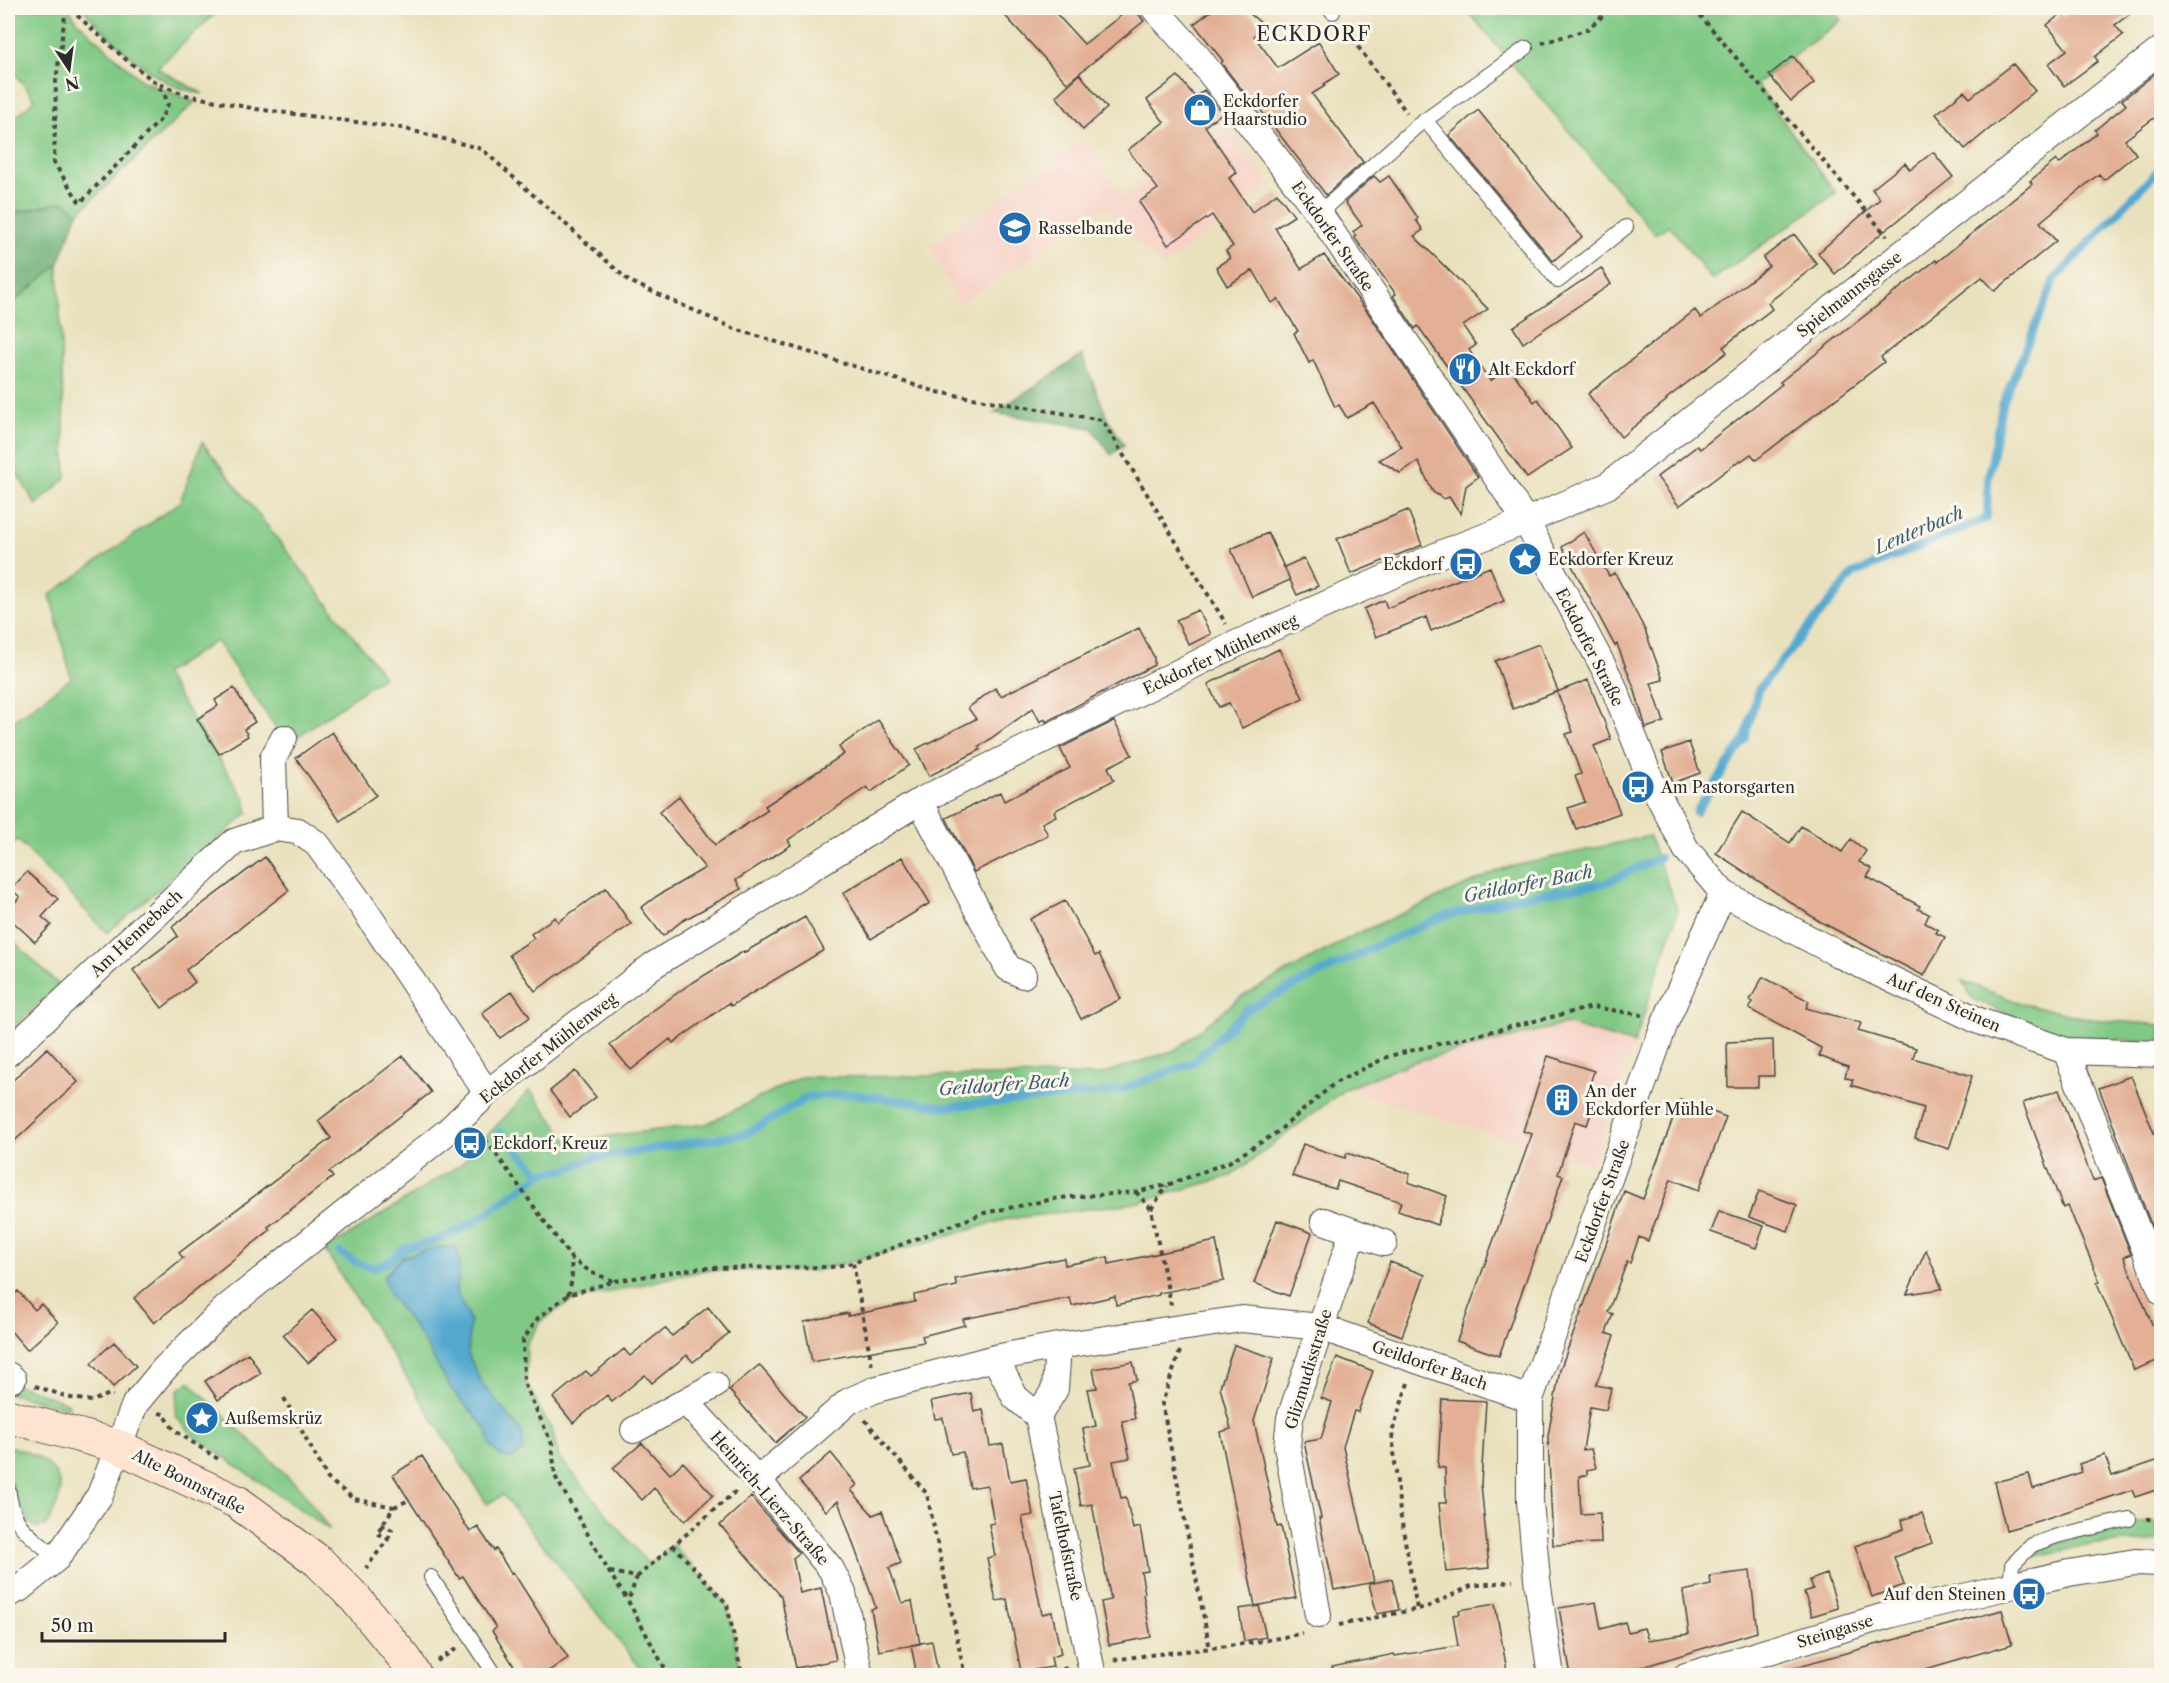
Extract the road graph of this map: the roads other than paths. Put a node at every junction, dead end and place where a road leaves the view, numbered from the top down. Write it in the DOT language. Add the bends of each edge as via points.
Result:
graph roads {
  1 [pos="1154,8"];
  2 [pos="1526,48"];
  3 [pos="2162,49"];
  4 [pos="1421,123"];
  5 [pos="1319,213"];
  6 [pos="1626,227"];
  7 [pos="1526,521"];
  8 [pos="284,738"];
  9 [pos="920,801"];
  10 [pos="275,828"];
  11 [pos="1723,893"];
  12 [pos="1023,975"];
  13 [pos="2066,1051"];
  14 [pos="8,1053"];
  15 [pos="2162,1054"];
  16 [pos="487,1093"];
  17 [pos="1324,1221"];
  18 [pos="1353,1232"];
  19 [pos="1384,1244"];
  20 [pos="2162,1292"];
  21 [pos="1320,1327"];
  22 [pos="1058,1346"];
  23 [pos="995,1358"];
  24 [pos="715,1385"];
  25 [pos="1530,1399"];
  26 [pos="686,1402"];
  27 [pos="8,1416"];
  28 [pos="1038,1416"];
  29 [pos="634,1430"];
  30 [pos="117,1446"];
  31 [pos="758,1480"];
  32 [pos="8,1488"];
  33 [pos="2129,1519"];
  34 [pos="57,1558"];
  35 [pos="2162,1563"];
  36 [pos="432,1577"];
  37 [pos="2010,1586"];
  38 [pos="8,1594"];
  39 [pos="1320,1624"];
  40 [pos="1092,1670"];
  41 [pos="859,1671"];
  42 [pos="415,1676"];
  43 [pos="496,1676"];
  44 [pos="1551,1676"];
  45 [pos="1686,1676"];
  1 -- 5 [label="street, Eckdorfer Straße" via="1197,56"];
  2 -- 4 [label="lane"];
  3 -- 7 [label="street, Spielmannsgasse" via="1607,486"];
  4 -- 5 [label="lane"];
  4 -- 6 [label="lane" via="1558,281"];
  5 -- 7 [label="street, Eckdorfer Straße"];
  7 -- 9 [label="street, Eckdorfer Mühlenweg" via="1444,552 1238,643"];
  7 -- 11 [label="street, Eckdorfer Straße" via="1612,683 1652,783 1686,849"];
  8 -- 10 [label="street" via="273,758"];
  9 -- 12 [label="street" via="1008,968"];
  9 -- 16 [label="street, Eckdorfer Mühlenweg" via="652,966"];
  10 -- 14 [label="street, Am Hennebach" via="234,842"];
  10 -- 16 [label="street" via="298,831 317,844"];
  11 -- 13 [label="street, Auf den Steinen" via="1838,954 1979,1021"];
  11 -- 25 [label="street, Eckdorfer Straße" via="1665,1023"];
  13 -- 15 [label="street"];
  13 -- 20 [label="street"];
  16 -- 30 [label="street, Eckdorfer Mühlenweg" via="468,1114 226,1308 164,1369 135,1404"];
  17 -- 18 [label="street"];
  18 -- 19 [label="street"];
  18 -- 21 [label="street, Glizmudisstraße"];
  21 -- 22 [label="street, Geildorfer Bach" via="1242,1319"];
  21 -- 25 [label="street, Geildorfer Bach"];
  21 -- 39 [label="street, Glizmudisstraße" via="1290,1418 1287,1446"];
  22 -- 23 [label="street, Geildorfer Bach"];
  22 -- 28 [label="street" via="1055,1389"];
  23 -- 28 [label="street" via="1015,1397"];
  23 -- 31 [label="street, Geildorfer Bach" via="877,1389 849,1401"];
  24 -- 26 [label="street"];
  25 -- 44 [label="street, Eckdorfer Straße" via="1530,1502 1536,1579"];
  26 -- 29 [label="street"];
  26 -- 31 [label="street, Heinrich-Lierz-Straße"];
  27 -- 30 [label="main road, Alte Bonnstraße"];
  28 -- 40 [label="street, Tafelhofstraße"];
  30 -- 34 [label="street, Eckdorfer Mühlenweg" via="100,1496"];
  30 -- 42 [label="main road, Alte Bonnstraße" via="237,1502 318,1561 355,1598"];
  31 -- 41 [label="street, Heinrich-Lierz-Straße" via="831,1569 843,1593"];
  32 -- 34 [label="lane" via="10,1507 18,1525"];
  33 -- 37 [label="lane" via="2032,1545 2012,1565"];
  34 -- 38 [label="street, Eckdorfer Mühlenweg"];
  35 -- 37 [label="street, Steingasse" via="2135,1562"];
  36 -- 43 [label="lane"];
  37 -- 45 [label="street, Steingasse" via="1892,1614"];
}
